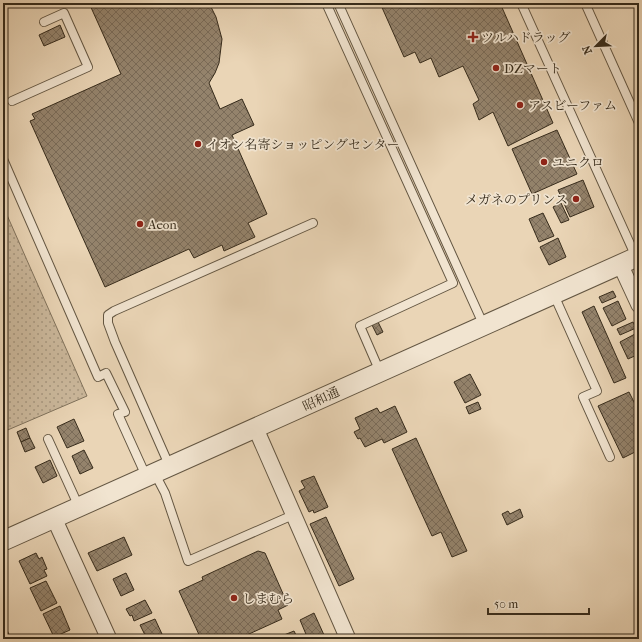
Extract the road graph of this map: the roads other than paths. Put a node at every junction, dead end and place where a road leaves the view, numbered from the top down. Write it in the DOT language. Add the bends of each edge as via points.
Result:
graph roads {
  1 [pos="326,3"];
  2 [pos="338,3"];
  3 [pos="521,3"];
  4 [pos="585,3"];
  5 [pos="44,22"];
  6 [pos="12,101"];
  7 [pos="639,123"];
  8 [pos="3,158"];
  9 [pos="313,223"];
  10 [pos="632,259"];
  11 [pos="554,294"];
  12 [pos="639,305"];
  13 [pos="484,326"];
  14 [pos="380,372"];
  15 [pos="256,428"];
  16 [pos="48,439"];
  17 [pos="610,457"];
  18 [pos="156,471"];
  19 [pos="79,507"];
  20 [pos="294,515"];
  21 [pos="54,518"];
  22 [pos="3,541"];
  23 [pos="108,639"];
  24 [pos="348,639"];
  1 -- 14 [label="lane" via="453,283 360,326"];
  2 -- 13 [label="lane"];
  3 -- 10 [label="lane" via="618,216"];
  4 -- 7 [label="lane"];
  5 -- 6 [label="lane" via="64,13 88,67"];
  8 -- 18 [label="lane" via="98,377 106,373 125,412 118,414"];
  9 -- 18 [label="lane" via="108,315 108,323"];
  10 -- 11 [label="street, 昭和通"];
  10 -- 12 [label="street"];
  11 -- 13 [label="street, 昭和通"];
  11 -- 17 [label="lane" via="598,391 583,397"];
  13 -- 14 [label="street, 昭和通"];
  14 -- 15 [label="street, 昭和通"];
  15 -- 18 [label="street, 昭和通"];
  15 -- 20 [label="street"];
  16 -- 19 [label="lane"];
  18 -- 19 [label="street, 昭和通"];
  18 -- 20 [label="lane" via="188,561"];
  19 -- 21 [label="street, 昭和通"];
  20 -- 24 [label="street"];
  21 -- 22 [label="street, 昭和通"];
  21 -- 23 [label="street"];
}
